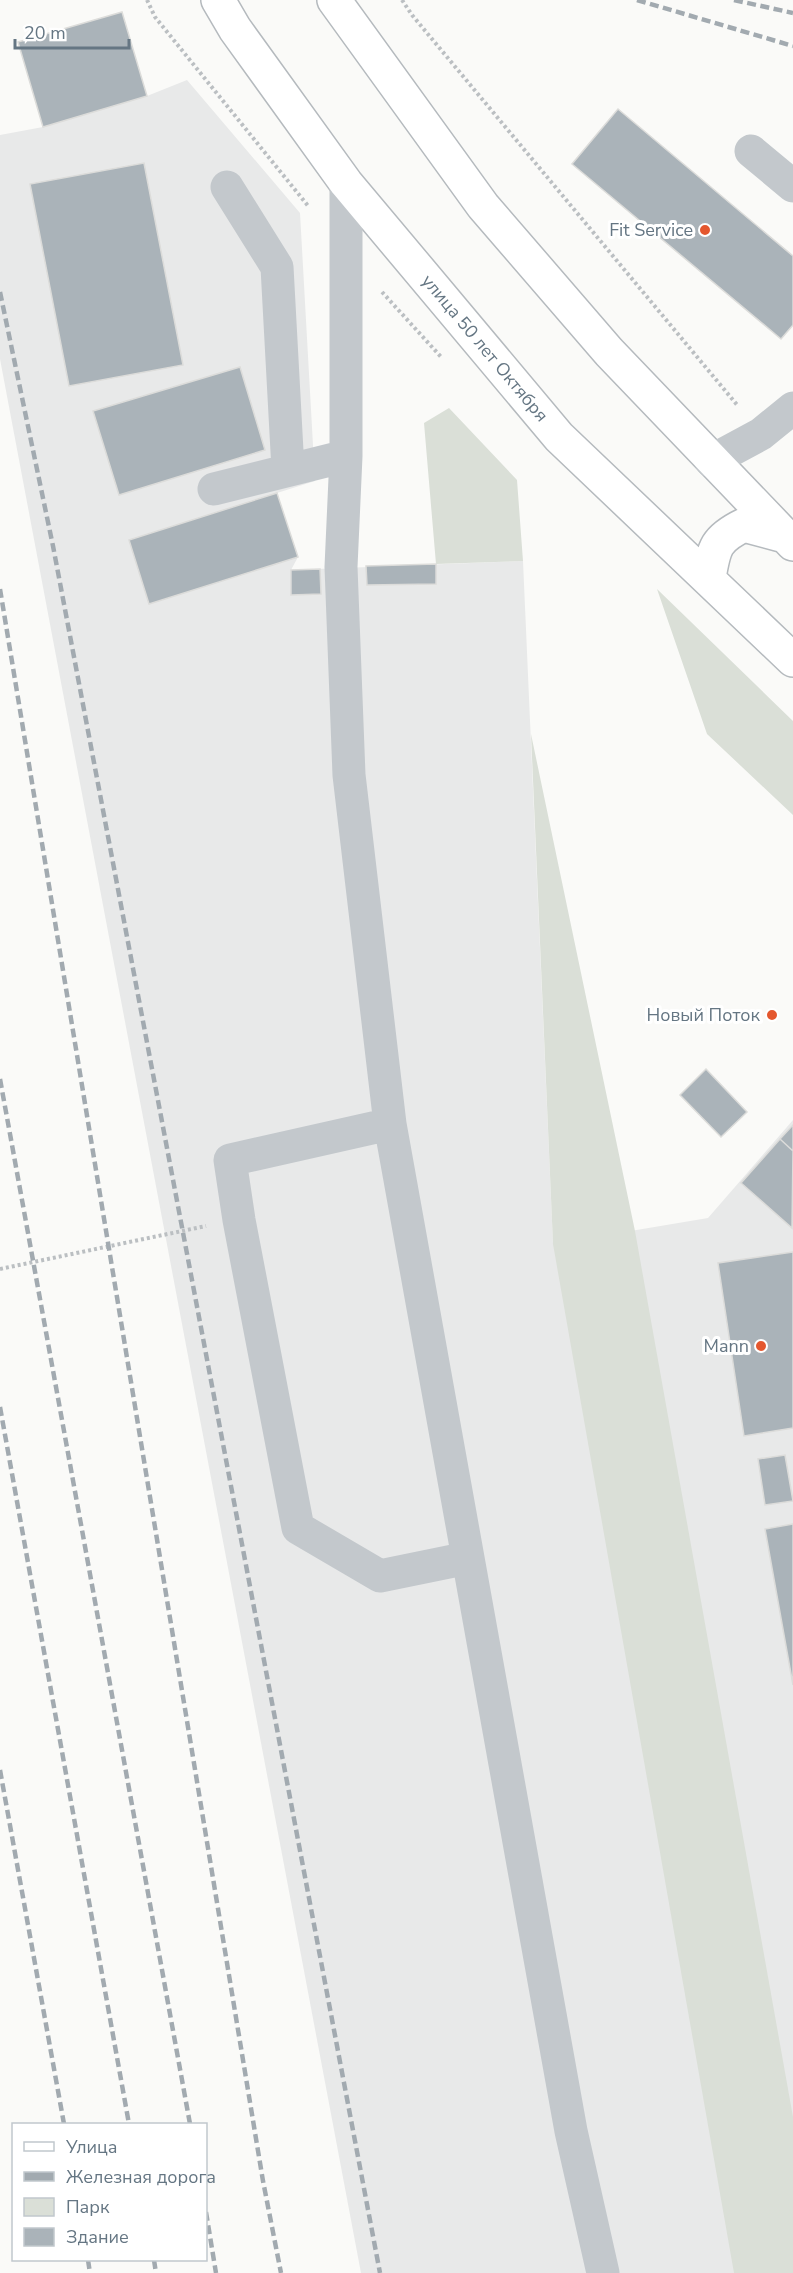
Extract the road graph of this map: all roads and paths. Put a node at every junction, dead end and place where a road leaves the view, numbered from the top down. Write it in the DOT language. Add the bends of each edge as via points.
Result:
graph roads {
  1 [pos="218,0"];
  2 [pos="334,0"];
  3 [pos="402,0"];
  4 [pos="751,152"];
  5 [pos="346,183"];
  6 [pos="793,186"];
  7 [pos="227,187"];
  8 [pos="792,410"];
  9 [pos="761,434"];
  10 [pos="346,456"];
  11 [pos="711,461"];
  12 [pos="288,470"];
  13 [pos="213,489"];
  14 [pos="789,540"];
  15 [pos="709,578"];
  16 [pos="793,660"];
  17 [pos="390,1124"];
  18 [pos="239,1220"];
  19 [pos="0,1269"];
  20 [pos="468,1558"];
  21 [pos="603,2273"];
  1 -- 5 [label="main road, улица 50 лет Октября"];
  2 -- 11 [label="main road" via="483,206 609,352"];
  3 -- 9 [label="path"];
  4 -- 6 [label="lane"];
  5 -- 10 [label="lane"];
  5 -- 15 [label="main road, улица 50 лет Октября" via="559,437"];
  7 -- 12 [label="lane" via="277,267"];
  8 -- 9 [label="lane"];
  9 -- 11 [label="lane"];
  10 -- 12 [label="lane"];
  10 -- 17 [label="lane" via="341,567 349,775"];
  11 -- 14 [label="main road"];
  12 -- 13 [label="lane"];
  14 -- 15 [label="main road" via="744,525 726,534 713,552"];
  15 -- 16 [label="main road, улица 50 лет Октября"];
  17 -- 18 [label="lane" via="230,1160"];
  17 -- 20 [label="lane"];
  18 -- 19 [label="path"];
  18 -- 20 [label="lane" via="298,1528 380,1576"];
  20 -- 21 [label="lane" via="571,2131"];
}
